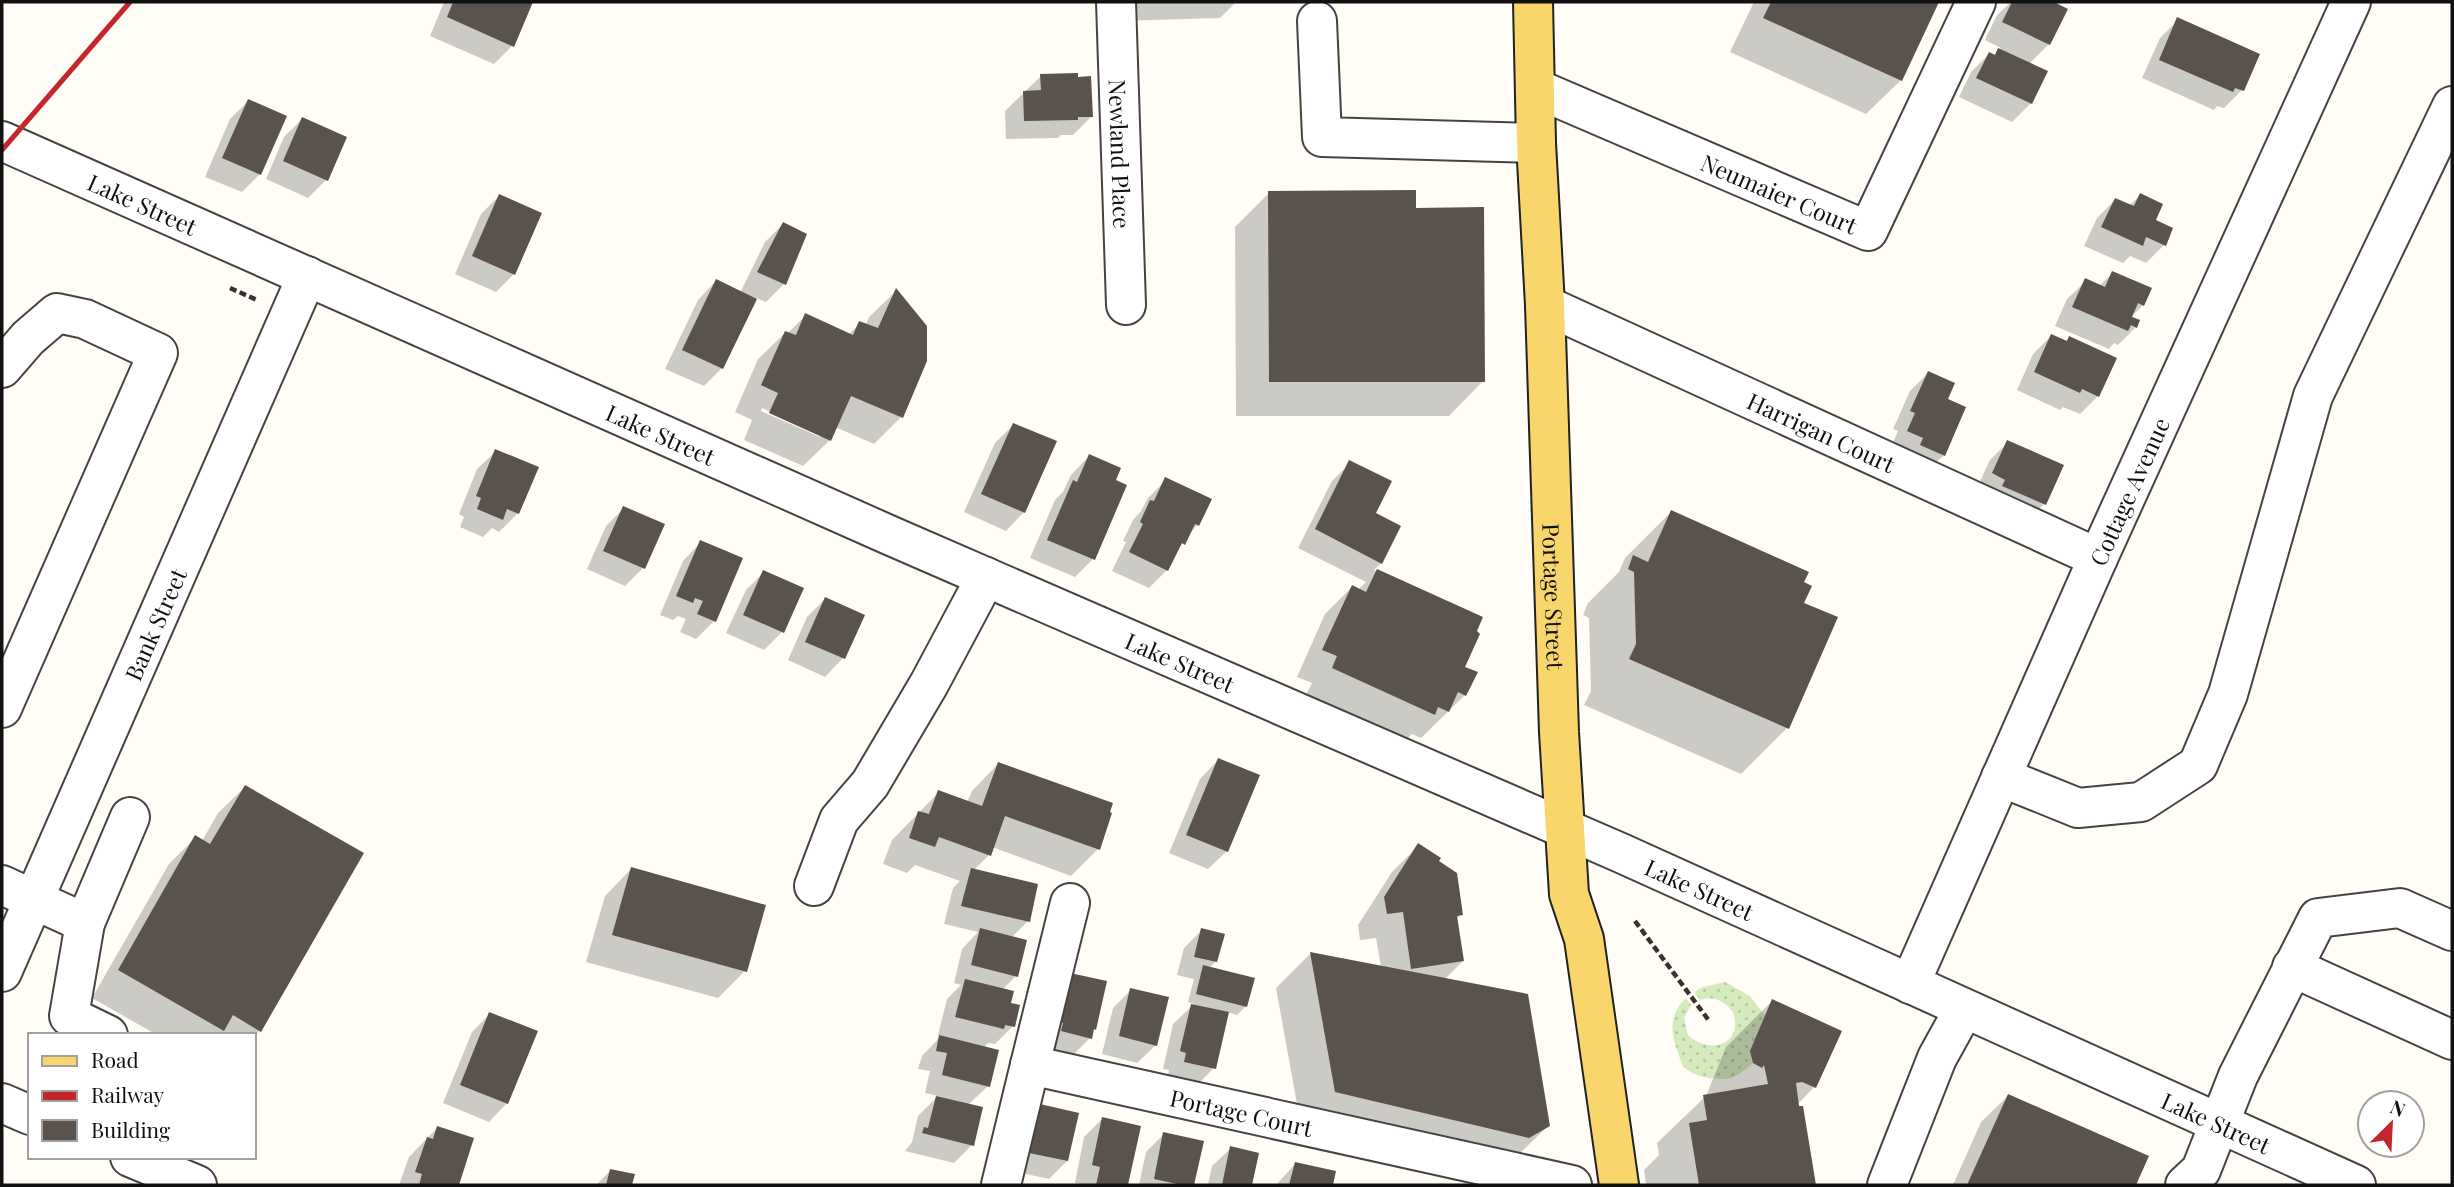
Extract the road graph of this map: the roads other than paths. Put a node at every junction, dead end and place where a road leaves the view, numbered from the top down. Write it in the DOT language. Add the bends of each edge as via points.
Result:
graph roads {
  1 [pos="1116,2"];
  2 [pos="1533,2"];
  3 [pos="1976,2"];
  4 [pos="2351,2"];
  5 [pos="1317,21"];
  6 [pos="1535,88"];
  7 [pos="2452,106"];
  8 [pos="2,141"];
  9 [pos="1536,143"];
  10 [pos="307,276"];
  11 [pos="1126,305"];
  12 [pos="1545,305"];
  13 [pos="2,368"];
  14 [pos="2098,558"];
  15 [pos="986,577"];
  16 [pos="2,708"];
  17 [pos="2001,777"];
  18 [pos="130,817"];
  19 [pos="1566,829"];
  20 [pos="814,886"];
  21 [pos="18,892"];
  22 [pos="1070,902"];
  23 [pos="85,923"];
  24 [pos="2452,931"];
  25 [pos="2292,967"];
  26 [pos="2,972"];
  27 [pos="1910,984"];
  28 [pos="1964,1009"];
  29 [pos="104,1033"];
  30 [pos="2452,1040"];
  31 [pos="1030,1065"];
  32 [pos="2,1103"];
  33 [pos="28,1114"];
  34 [pos="2218,1121"];
  35 [pos="135,1159"];
  36 [pos="197,1185"];
  37 [pos="1001,1185"];
  38 [pos="1572,1185"];
  39 [pos="1619,1185"];
  40 [pos="1887,1185"];
  41 [pos="2185,1185"];
  42 [pos="2356,1185"];
  1 -- 11 [label="street, Newland Place"];
  2 -- 6 [label="main road, Portage Street"];
  3 -- 6 [label="street, Neumaier Court" via="1868,231"];
  4 -- 14 [label="street, Cottage Avenue"];
  5 -- 9 [label="street" via="1322,137"];
  6 -- 9 [label="main road, Portage Street"];
  7 -- 17 [label="street" via="2313,396 2228,694 2198,765 2141,802 2078,807"];
  8 -- 10 [label="street, Lake Street"];
  9 -- 12 [label="main road, Portage Street"];
  10 -- 15 [label="street, Lake Street"];
  10 -- 21 [label="street, Bank Street"];
  12 -- 14 [label="street, Harrigan Court"];
  12 -- 19 [label="main road, Portage Street"];
  13 -- 16 [label="street" via="57,313 85,319 159,353"];
  14 -- 17 [label="street, Cottage Avenue"];
  15 -- 19 [label="street, Lake Street"];
  15 -- 20 [label="street" via="870,783 839,820"];
  17 -- 27 [label="street, Cottage Avenue"];
  18 -- 23 [label="street"];
  19 -- 27 [label="street, Lake Street"];
  19 -- 39 [label="main road, Portage Street" via="1569,894 1584,939"];
  21 -- 23 [label="street"];
  21 -- 26 [label="street, Bank Street"];
  22 -- 31 [label="street"];
  23 -- 29 [label="street" via="69,1016"];
  24 -- 25 [label="street" via="2400,908 2318,918"];
  25 -- 30 [label="street"];
  25 -- 34 [label="street"];
  27 -- 28 [label="street, Lake Street"];
  28 -- 34 [label="street, Lake Street"];
  28 -- 40 [label="street" via="1937,1058"];
  31 -- 37 [label="street"];
  31 -- 38 [label="street, Portage Court"];
  32 -- 33 [label="street"];
  34 -- 41 [label="street" via="2201,1170"];
  34 -- 42 [label="street, Lake Street"];
  35 -- 36 [label="street"];
}
